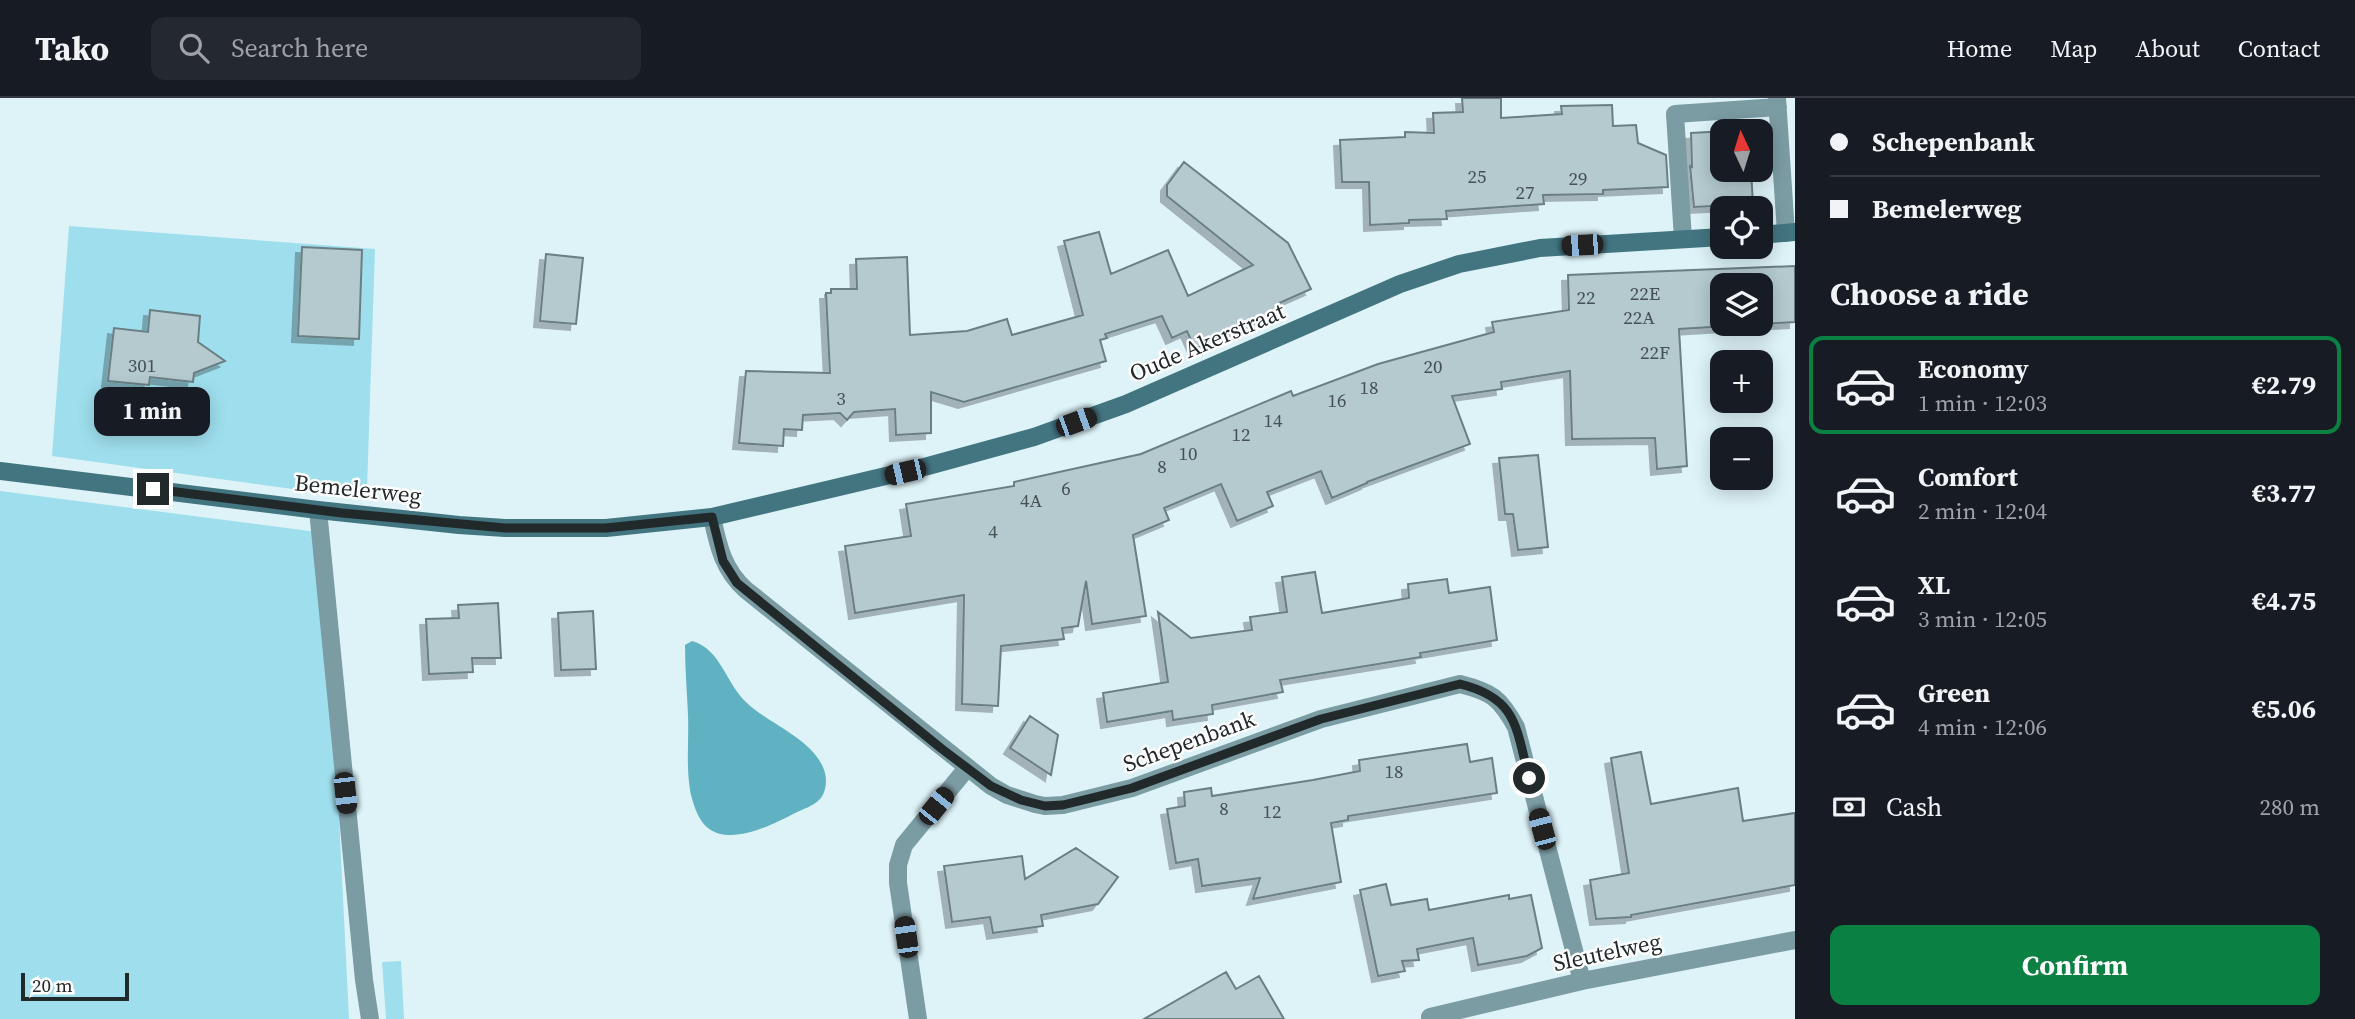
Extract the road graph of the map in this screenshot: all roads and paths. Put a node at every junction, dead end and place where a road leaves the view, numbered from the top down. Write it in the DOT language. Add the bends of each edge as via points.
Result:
graph roads {
  1 [pos="1778,102"];
  2 [pos="1790,232"];
  3 [pos="1710,238"];
  4 [pos="1684,239"];
  5 [pos="0,471"];
  6 [pos="318,510"];
  7 [pos="712,517"];
  8 [pos="967,768"];
  9 [pos="1795,940"];
  10 [pos="1582,981"];
  11 [pos="1430,1017"];
  12 [pos="370,1019"];
  13 [pos="918,1019"];
  1 -- 2 [label="street"];
  1 -- 4 [label="street" via="1675,114"];
  3 -- 4 [label="street, Oude Akerstraat"];
  4 -- 7 [label="street, Oude Akerstraat" via="1540,248 1459,264 1400,284 1126,404 1034,437"];
  5 -- 6 [label="street, Bemelerweg"];
  6 -- 7 [label="street, Bemelerweg" via="505,528 606,528"];
  6 -- 12 [label="street"];
  7 -- 8 [label="street, Schepenbank" via="723,561 737,583"];
  8 -- 10 [label="street, Schepenbank" via="1007,795 1054,806 1144,785 1321,719 1460,684 1479,688 1503,703 1516,727"];
  8 -- 13 [label="street" via="904,845 899,858 898,883"];
  9 -- 10 [label="street, Sleutelweg"];
  10 -- 11 [label="street, Sleutelweg"];
}
